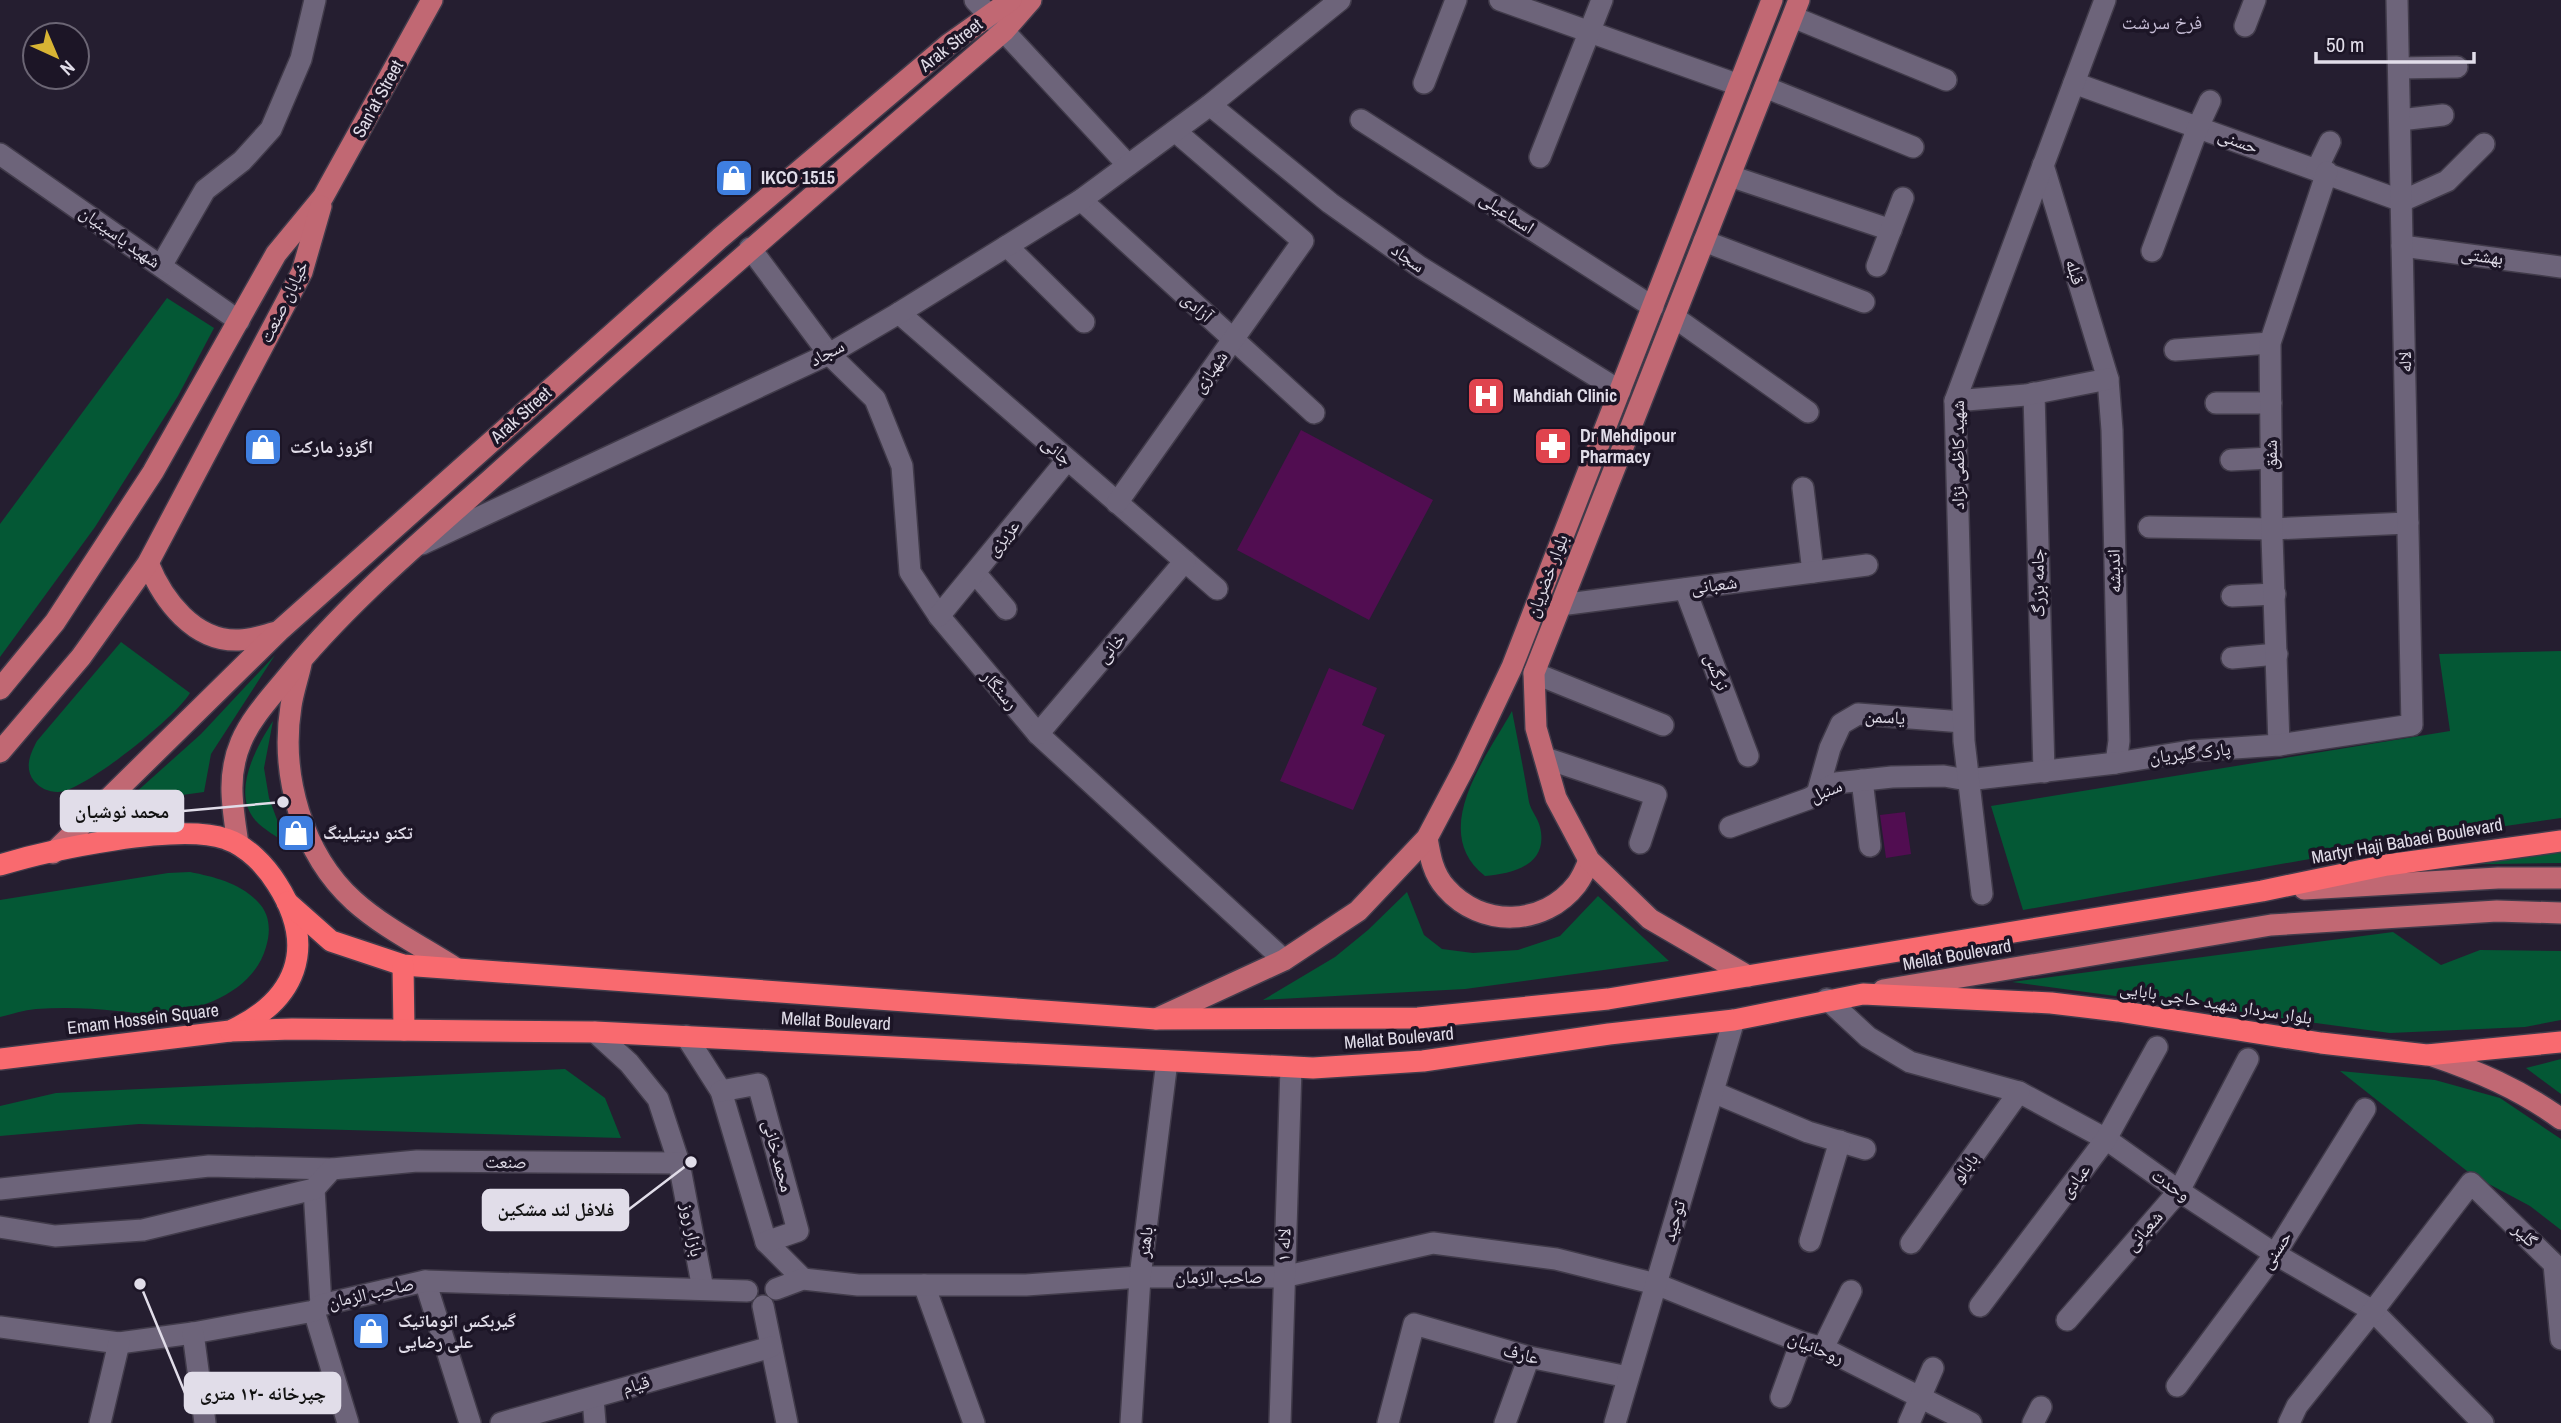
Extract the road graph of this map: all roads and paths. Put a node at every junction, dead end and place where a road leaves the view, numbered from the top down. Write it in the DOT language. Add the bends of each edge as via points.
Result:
graph roads {
  1 [pos="315,0"];
  2 [pos="1011,0"];
  3 [pos="1031,0"];
  4 [pos="1340,0"];
  5 [pos="1456,0"];
  6 [pos="1500,0"];
  7 [pos="1602,0"];
  8 [pos="1772,0"];
  9 [pos="2105,0"];
  10 [pos="2255,0"];
  11 [pos="2397,0"];
  12 [pos="430,1"];
  13 [pos="982,8"];
  14 [pos="1796,8"];
  15 [pos="2245,26"];
  16 [pos="1004,31"];
  17 [pos="1590,32"];
  18 [pos="2457,67"];
  19 [pos="2399,68"];
  20 [pos="1945,79"];
  21 [pos="1424,83"];
  22 [pos="2074,83"];
  23 [pos="1739,85"];
  24 [pos="1765,87"];
  25 [pos="2210,101"];
  26 [pos="1210,105"];
  27 [pos="2443,115"];
  28 [pos="1361,120"];
  29 [pos="2400,120"];
  30 [pos="2198,127"];
  31 [pos="1175,131"];
  32 [pos="2330,142"];
  33 [pos="2484,144"];
  34 [pos="1913,147"];
  35 [pos="0,153"];
  36 [pos="1540,157"];
  37 [pos="1128,165"];
  38 [pos="2043,165"];
  39 [pos="2321,171"];
  40 [pos="1730,176"];
  41 [pos="323,197"];
  42 [pos="1903,198"];
  43 [pos="1081,200"];
  44 [pos="2402,201"];
  45 [pos="1891,230"];
  46 [pos="1704,241"];
  47 [pos="1007,246"];
  48 [pos="2402,246"];
  49 [pos="750,248"];
  50 [pos="2152,251"];
  51 [pos="161,266"];
  52 [pos="1877,266"];
  53 [pos="2561,267"];
  54 [pos="1864,302"];
  55 [pos="1653,307"];
  56 [pos="899,313"];
  57 [pos="1674,317"];
  58 [pos="239,321"];
  59 [pos="1084,322"];
  60 [pos="1233,340"];
  61 [pos="2270,342"];
  62 [pos="2175,350"];
  63 [pos="829,354"];
  64 [pos="2108,379"];
  65 [pos="1620,391"];
  66 [pos="2034,393"];
  67 [pos="1955,401"];
  68 [pos="2271,402"];
  69 [pos="2216,403"];
  70 [pos="1808,412"];
  71 [pos="1314,414"];
  72 [pos="2272,457"];
  73 [pos="1067,460"];
  74 [pos="2231,460"];
  75 [pos="1803,488"];
  76 [pos="1117,503"];
  77 [pos="2408,523"];
  78 [pos="2149,527"];
  79 [pos="2272,529"];
  80 [pos="414,548"];
  81 [pos="1185,561"];
  82 [pos="148,563"];
  83 [pos="1867,565"];
  84 [pos="1813,572"];
  85 [pos="975,573"];
  86 [pos="1217,589"];
  87 [pos="1685,589"];
  88 [pos="2275,594"];
  89 [pos="2232,596"];
  90 [pos="1560,606"];
  91 [pos="1006,609"];
  92 [pos="939,616"];
  93 [pos="279,631"];
  94 [pos="2277,654"];
  95 [pos="303,657"];
  96 [pos="2232,658"];
  97 [pos="1534,673"];
  98 [pos="0,689"];
  99 [pos="1963,722"];
  100 [pos="2412,725"];
  101 [pos="1663,726"];
  102 [pos="1038,734"];
  103 [pos="2279,746"];
  104 [pos="0,752"];
  105 [pos="1748,756"];
  106 [pos="1545,758"];
  107 [pos="2116,763"];
  108 [pos="2044,772"];
  109 [pos="1862,780"];
  110 [pos="1967,780"];
  111 [pos="1816,794"];
  112 [pos="1730,827"];
  113 [pos="1427,838"];
  114 [pos="2561,841"];
  115 [pos="1640,843"];
  116 [pos="238,844"];
  117 [pos="1870,846"];
  118 [pos="53,853"];
  119 [pos="1590,860"];
  120 [pos="2,862"];
  121 [pos="2561,878"];
  122 [pos="2262,891"];
  123 [pos="1982,894"];
  124 [pos="287,902"];
  125 [pos="2561,913"];
  126 [pos="1284,960"];
  127 [pos="403,965"];
  128 [pos="457,969"];
  129 [pos="1748,976"];
  130 [pos="1863,994"];
  131 [pos="1827,999"];
  132 [pos="1156,1019"];
  133 [pos="1734,1020"];
  134 [pos="404,1030"];
  135 [pos="230,1031"];
  136 [pos="595,1032"];
  137 [pos="686,1036"];
  138 [pos="2561,1042"];
  139 [pos="2157,1047"];
  140 [pos="2430,1055"];
  141 [pos="0,1059"];
  142 [pos="2248,1059"];
  143 [pos="1167,1061"];
  144 [pos="1290,1067"];
  145 [pos="722,1091"];
  146 [pos="1713,1092"];
  147 [pos="2019,1092"];
  148 [pos="2365,1109"];
  149 [pos="2561,1119"];
  150 [pos="2106,1139"];
  151 [pos="1840,1141"];
  152 [pos="1865,1149"];
  153 [pos="680,1163"];
  154 [pos="332,1169"];
  155 [pos="0,1189"];
  156 [pos="314,1189"];
  157 [pos="2179,1191"];
  158 [pos="0,1227"];
  159 [pos="1810,1241"];
  160 [pos="765,1242"];
  161 [pos="1911,1243"];
  162 [pos="2275,1254"];
  163 [pos="1283,1276"];
  164 [pos="1140,1278"];
  165 [pos="803,1279"];
  166 [pos="425,1281"];
  167 [pos="1656,1284"];
  168 [pos="924,1285"];
  169 [pos="703,1289"];
  170 [pos="776,1289"];
  171 [pos="747,1291"];
  172 [pos="1851,1292"];
  173 [pos="1980,1306"];
  174 [pos="763,1307"];
  175 [pos="317,1308"];
  176 [pos="2373,1311"];
  177 [pos="2067,1320"];
  178 [pos="0,1327"];
  179 [pos="193,1333"];
  180 [pos="2561,1339"];
  181 [pos="1801,1342"];
  182 [pos="119,1343"];
  183 [pos="771,1348"];
  184 [pos="1823,1348"];
  185 [pos="1529,1357"];
  186 [pos="1933,1368"];
  187 [pos="1629,1377"];
  188 [pos="2177,1386"];
  189 [pos="1781,1397"];
  190 [pos="1919,1397"];
  191 [pos="593,1398"];
  192 [pos="342,1421"];
  193 [pos="100,1423"];
  194 [pos="205,1423"];
  195 [pos="470,1423"];
  196 [pos="501,1423"];
  197 [pos="596,1423"];
  198 [pos="787,1423"];
  199 [pos="974,1423"];
  200 [pos="1131,1423"];
  201 [pos="1280,1423"];
  202 [pos="1388,1423"];
  203 [pos="1505,1423"];
  204 [pos="1615,1423"];
  205 [pos="1909,1423"];
  206 [pos="1971,1423"];
  207 [pos="2289,1423"];
  208 [pos="2483,1423"];
  1 -- 51 [label="street" via="302,59 271,129 242,161 205,190"];
  2 -- 13 [label="main road, Arak Street"];
  3 -- 16 [label="main road, Arak Street"];
  4 -- 26 [label="street, سجاد"];
  5 -- 21 [label="street"];
  6 -- 17 [label="street"];
  7 -- 17 [label="street"];
  8 -- 23 [label="main road, بلوار خضریان"];
  9 -- 22 [label="street, شهید کاظمی نژاد"];
  10 -- 15 [label="street"];
  11 -- 19 [label="street, لاله"];
  12 -- 41 [label="main road, San'at Street"];
  13 -- 16 [label="street"];
  13 -- 93 [label="main road, Arak Street" via="949,44 720,238"];
  14 -- 20 [label="street"];
  14 -- 24 [label="main road, بلوار خضریان"];
  16 -- 37 [label="street"];
  16 -- 49 [label="main road, Arak Street"];
  17 -- 23 [label="street"];
  17 -- 36 [label="street"];
  18 -- 19 [label="street"];
  19 -- 29 [label="street, لاله"];
  22 -- 30 [label="street, حسنی"];
  22 -- 38 [label="street, شهید کاظمی نژاد"];
  23 -- 55 [label="main road, بلوار خضریان"];
  24 -- 34 [label="street"];
  24 -- 40 [label="main road, بلوار خضریان"];
  25 -- 30 [label="street"];
  26 -- 31 [label="street, سجاد"];
  26 -- 65 [label="street, سجاد" via="1330,203 1420,267"];
  27 -- 29 [label="street"];
  28 -- 55 [label="street, اسماعیلی"];
  29 -- 44 [label="street, لاله"];
  30 -- 39 [label="street, حسنی"];
  30 -- 50 [label="street"];
  31 -- 37 [label="street, سجاد"];
  31 -- 60 [label="street, شهبازی" via="1303,241"];
  32 -- 39 [label="street, شفق"];
  33 -- 44 [label="street" via="2447,181"];
  35 -- 51 [label="street, شهید یاسینیان"];
  37 -- 43 [label="street, سجاد"];
  38 -- 64 [label="street, قبله"];
  38 -- 67 [label="street, شهید کاظمی نژاد"];
  39 -- 44 [label="street, حسنی"];
  39 -- 61 [label="street, شفق"];
  40 -- 45 [label="street"];
  40 -- 46 [label="main road, بلوار خضریان"];
  41 -- 58 [label="main road, خیابان صنعت" via="276,254"];
  41 -- 82 [label="main road, خیابان صنعت" via="302,272"];
  42 -- 45 [label="street"];
  43 -- 47 [label="street, سجاد"];
  43 -- 60 [label="street, آزادی"];
  44 -- 48 [label="street, لاله"];
  45 -- 52 [label="street"];
  46 -- 54 [label="street"];
  46 -- 57 [label="main road, بلوار خضریان"];
  47 -- 56 [label="street, سجاد"];
  47 -- 59 [label="street"];
  48 -- 53 [label="street, بهشتی"];
  48 -- 77 [label="street, لاله"];
  49 -- 63 [label="street, رستگار"];
  49 -- 80 [label="main road, Arak Street"];
  51 -- 58 [label="street, شهید یاسینیان"];
  55 -- 65 [label="main road, بلوار خضریان"];
  56 -- 63 [label="street, سجاد"];
  56 -- 73 [label="street, جانی"];
  57 -- 70 [label="street"];
  57 -- 90 [label="main road, بلوار خضریان"];
  58 -- 98 [label="main road, خیابان صنعت" via="153,472 63,611"];
  60 -- 71 [label="street, آزادی"];
  60 -- 76 [label="street, شهبازی"];
  61 -- 62 [label="street"];
  61 -- 68 [label="street, شفق"];
  63 -- 80 [label="street, سجاد"];
  63 -- 92 [label="street, رستگار" via="875,400 902,466 910,572"];
  64 -- 66 [label="street"];
  64 -- 107 [label="street, اندیشه"];
  65 -- 113 [label="main road, بلوار خضریان" via="1512,667"];
  66 -- 67 [label="street"];
  66 -- 108 [label="street, جامه بزرگ"];
  67 -- 99 [label="street, شهید کاظمی نژاد"];
  68 -- 69 [label="street"];
  68 -- 72 [label="street, شفق"];
  72 -- 74 [label="street"];
  72 -- 79 [label="street, شفق"];
  73 -- 76 [label="street, جانی"];
  73 -- 85 [label="street, عزیزی"];
  75 -- 84 [label="street"];
  76 -- 81 [label="street, جانی"];
  77 -- 79 [label="street"];
  77 -- 100 [label="street, لاله"];
  78 -- 79 [label="street"];
  79 -- 88 [label="street, شفق"];
  80 -- 95 [label="main road, Arak Street"];
  81 -- 86 [label="street, جانی"];
  81 -- 102 [label="street, خانی"];
  82 -- 93 [label="main road" via="158,586 195,627 237,640"];
  82 -- 104 [label="main road, خیابان صنعت" via="81,657"];
  83 -- 84 [label="street, شعبانی"];
  84 -- 87 [label="street, شعبانی"];
  85 -- 91 [label="street"];
  85 -- 92 [label="street, عزیزی"];
  87 -- 90 [label="street, شعبانی"];
  87 -- 105 [label="street, نرگس"];
  88 -- 89 [label="street"];
  88 -- 94 [label="street, شفق"];
  90 -- 97 [label="main road, بلوار خضریان"];
  92 -- 102 [label="street, رستگار"];
  93 -- 118 [label="main road, Arak Street"];
  94 -- 96 [label="street"];
  94 -- 103 [label="street, شفق"];
  95 -- 116 [label="main road, Arak Street" via="241,740 231,770 230,793"];
  95 -- 128 [label="main road" via="291,705 290,766 296,801 318,859 355,902"];
  97 -- 101 [label="street"];
  97 -- 106 [label="main road, بلوار خضریان" via="1536,729"];
  99 -- 110 [label="street, شهید کاظمی نژاد"];
  99 -- 111 [label="street, یاسمن" via="1858,715 1842,724"];
  100 -- 103 [label="street, پارک گلپریان"];
  102 -- 126 [label="street, رستگار"];
  103 -- 107 [label="street, پارک گلپریان" via="2190,751"];
  106 -- 115 [label="street" via="1656,795"];
  106 -- 119 [label="main road, بلوار خضریان" via="1556,798"];
  107 -- 108 [label="street, پارک گلپریان"];
  108 -- 110 [label="street, پارک گلپریان"];
  109 -- 110 [label="street, سنبل" via="1944,776"];
  109 -- 111 [label="street, سنبل" via="1836,783"];
  109 -- 117 [label="street"];
  110 -- 123 [label="street, شهید کاظمی نژاد"];
  111 -- 112 [label="street, سنبل"];
  113 -- 119 [label="main road" via="1431,863 1444,886 1462,904 1486,915 1537,914 1560,902 1578,883"];
  113 -- 126 [label="main road, بلوار خضریان" via="1358,911"];
  114 -- 122 [label="highway, Martyr Haji Babaei Boulevard" via="2387,866"];
  116 -- 118 [label="highway, Emam Hossein Square" via="213,836 153,835"];
  116 -- 124 [label="highway, Emam Hossein Square" via="273,877"];
  118 -- 120 [label="highway, Emam Hossein Square"];
  119 -- 129 [label="main road, بلوار خضریان" via="1650,919"];
  121 -- 122 [label="main road, Mellat Boulevard"];
  122 -- 129 [label="highway, Mellat Boulevard"];
  124 -- 127 [label="highway, Mellat Boulevard" via="331,941"];
  124 -- 135 [label="highway, Emam Hossein Square" via="298,939 292,973 278,1000 257,1019"];
  125 -- 130 [label="main road, Mellat Boulevard" via="2497,911 2271,925"];
  126 -- 132 [label="main road, بلوار خضریان"];
  127 -- 128 [label="highway, Mellat Boulevard"];
  127 -- 134 [label="highway"];
  128 -- 132 [label="highway, Mellat Boulevard"];
  129 -- 132 [label="highway, Mellat Boulevard" via="1608,999 1418,1017"];
  130 -- 131 [label="highway, Mellat Boulevard"];
  130 -- 140 [label="highway, بلوار سردار شهید حاجی بابایی" via="2051,1003"];
  131 -- 133 [label="highway, Mellat Boulevard"];
  131 -- 147 [label="street, وحدت" via="1868,1037 1910,1062"];
  133 -- 144 [label="highway, Mellat Boulevard" via="1423,1061"];
  133 -- 146 [label="street, توحید"];
  134 -- 135 [label="highway, Mellat Boulevard"];
  134 -- 136 [label="highway, Mellat Boulevard"];
  135 -- 141 [label="highway, Emam Hossein Square"];
  136 -- 137 [label="highway, Mellat Boulevard"];
  136 -- 153 [label="street, بازار روز" via="629,1063 658,1099"];
  137 -- 143 [label="highway, Mellat Boulevard"];
  137 -- 145 [label="street, محمد خانی"];
  138 -- 140 [label="highway, بلوار سردار شهید حاجی بابایی"];
  139 -- 150 [label="street, عبادی"];
  140 -- 149 [label="main road" via="2501,1082"];
  142 -- 157 [label="street, شعبانی"];
  143 -- 144 [label="highway, Mellat Boulevard"];
  143 -- 164 [label="street, باهنر"];
  144 -- 163 [label="street, لاله ۱"];
  145 -- 160 [label="street, محمد خانی"];
  145 -- 160 [label="street, محمد خانی" via="758,1084 798,1231"];
  146 -- 151 [label="street"];
  146 -- 167 [label="street, توحید"];
  147 -- 150 [label="street, وحدت"];
  147 -- 161 [label="street, بابالو"];
  148 -- 162 [label="street, حسنی"];
  150 -- 157 [label="street, وحدت"];
  150 -- 173 [label="street, عبادی"];
  151 -- 152 [label="street"];
  151 -- 159 [label="street"];
  153 -- 154 [label="street, صنعت" via="417,1161"];
  153 -- 169 [label="street, بازار روز"];
  154 -- 155 [label="street, صنعت" via="209,1167"];
  154 -- 156 [label="street"];
  156 -- 158 [label="street" via="143,1230 55,1236"];
  156 -- 175 [label="street"];
  157 -- 162 [label="street, وحدت"];
  157 -- 177 [label="street, شعبانی"];
  160 -- 165 [label="street, محمد خانی"];
  162 -- 176 [label="street, وحدت"];
  162 -- 188 [label="street, حسنی"];
  163 -- 164 [label="street, صاحب الزمان"];
  163 -- 167 [label="street, صاحب الزمان" via="1433,1243 1556,1259"];
  163 -- 201 [label="street, لاله ۱"];
  164 -- 168 [label="street, صاحب الزمان"];
  164 -- 200 [label="street, باهنر"];
  165 -- 168 [label="street, صاحب الزمان"];
  165 -- 170 [label="street, صاحب الزمان"];
  166 -- 169 [label="street, صاحب الزمان"];
  166 -- 175 [label="street, صاحب الزمان"];
  166 -- 195 [label="street"];
  167 -- 181 [label="street, روحانیان"];
  167 -- 187 [label="street, توحید"];
  168 -- 199 [label="street"];
  169 -- 171 [label="street, صاحب الزمان"];
  170 -- 171 [label="street" via="770,1281 756,1279"];
  170 -- 174 [label="street" via="772,1302"];
  171 -- 174 [label="street" via="749,1299"];
  172 -- 184 [label="street"];
  174 -- 183 [label="street"];
  175 -- 179 [label="street, صاحب الزمان"];
  175 -- 192 [label="street"];
  176 -- 180 [label="street, گلپر" via="2471,1183 2554,1264"];
  176 -- 207 [label="street" via="2297,1406"];
  176 -- 208 [label="street, وحدت"];
  178 -- 182 [label="street, صاحب الزمان"];
  179 -- 182 [label="street, صاحب الزمان"];
  179 -- 194 [label="street"];
  181 -- 184 [label="street, روحانیان"];
  181 -- 189 [label="street"];
  182 -- 193 [label="street"];
  183 -- 191 [label="street, قیام"];
  183 -- 198 [label="street"];
  184 -- 190 [label="street, روحانیان"];
  185 -- 187 [label="street, عارف"];
  185 -- 202 [label="street, عارف" via="1414,1324"];
  185 -- 203 [label="street"];
  186 -- 190 [label="street"];
  187 -- 204 [label="street, توحید"];
  190 -- 205 [label="street"];
  190 -- 206 [label="street, روحانیان"];
  191 -- 196 [label="street, قیام"];
  191 -- 197 [label="street"];
}
